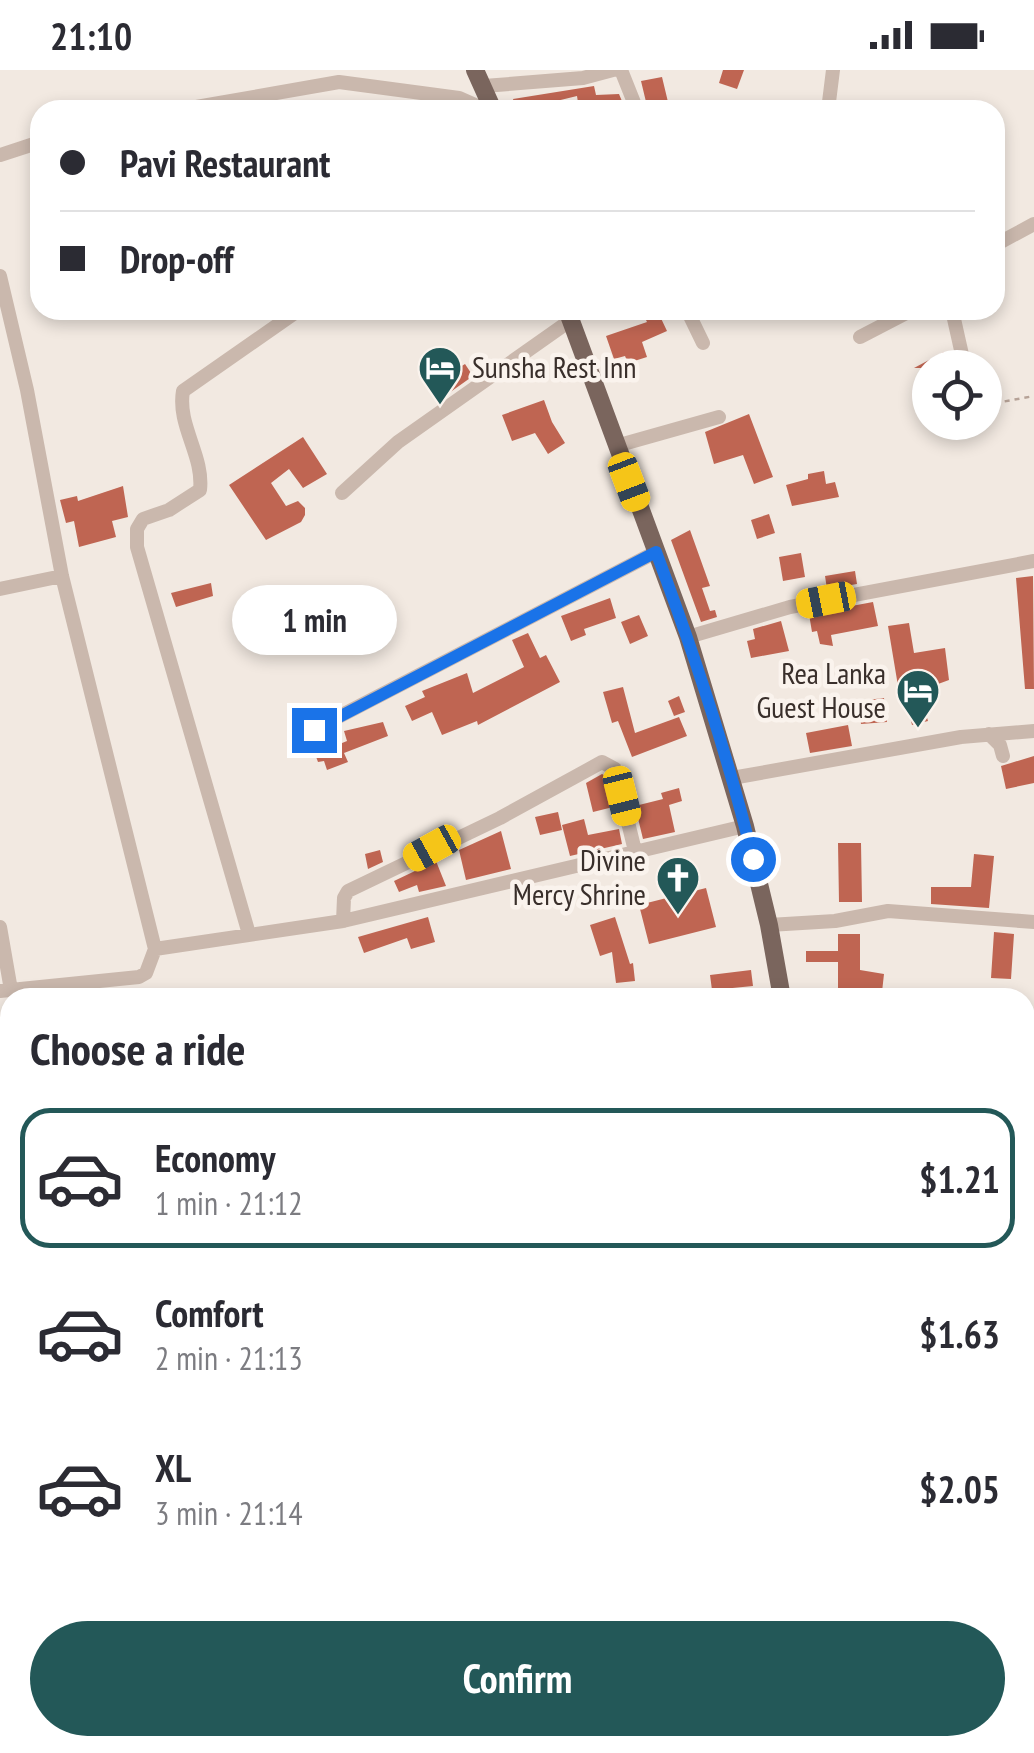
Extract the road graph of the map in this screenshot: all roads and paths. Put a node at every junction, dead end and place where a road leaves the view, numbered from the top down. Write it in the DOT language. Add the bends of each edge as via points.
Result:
graph roads {
  1 [pos="613,70"];
  2 [pos="621,70"];
  3 [pos="833,70"];
  4 [pos="480,75"];
  5 [pos="236,100"];
  6 [pos="464,100"];
  7 [pos="487,100"];
  8 [pos="633,100"];
  9 [pos="829,100"];
  10 [pos="30,145"];
  11 [pos="0,155"];
  12 [pos="1034,224"];
  13 [pos="1005,239"];
  14 [pos="0,276"];
  15 [pos="286,320"];
  16 [pos="562,320"];
  17 [pos="571,320"];
  18 [pos="692,320"];
  19 [pos="893,320"];
  20 [pos="954,320"];
  21 [pos="860,338"];
  22 [pos="703,344"];
  23 [pos="961,350"];
  24 [pos="1034,396"];
  25 [pos="1002,403"];
  26 [pos="719,418"];
  27 [pos="616,446"];
  28 [pos="342,493"];
  29 [pos="656,552"];
  30 [pos="1034,562"];
  31 [pos="62,576"];
  32 [pos="0,589"];
  33 [pos="688,638"];
  34 [pos="314,730"];
  35 [pos="1034,730"];
  36 [pos="989,734"];
  37 [pos="1003,756"];
  38 [pos="732,778"];
  39 [pos="745,826"];
  40 [pos="635,851"];
  41 [pos="343,921"];
  42 [pos="1034,922"];
  43 [pos="769,926"];
  44 [pos="0,927"];
  45 [pos="250,934"];
  46 [pos="155,950"];
  47 [pos="5,988"];
  48 [pos="26,988"];
  49 [pos="780,988"];
  1 -- 4 [label="street" via="583,78"];
  2 -- 8 [label="street"];
  3 -- 9 [label="street"];
  4 -- 7 [label="main road"];
  5 -- 6 [label="street" via="339,82"];
  10 -- 11 [label="street"];
  12 -- 13 [label="street"];
  14 -- 31 [label="street"];
  15 -- 45 [label="street" via="183,391 180,408 202,472 200,490 143,519 137,529"];
  16 -- 28 [label="street" via="398,442"];
  17 -- 27 [label="main road"];
  18 -- 22 [label="street"];
  19 -- 21 [label="street"];
  20 -- 23 [label="street"];
  24 -- 25 [label="path"];
  26 -- 27 [label="street"];
  27 -- 29 [label="main road"];
  29 -- 33 [label="main road"];
  29 -- 34 [label="street"];
  30 -- 33 [label="street" via="790,607"];
  31 -- 32 [label="street"];
  31 -- 46 [label="street"];
  33 -- 38 [label="main road"];
  35 -- 36 [label="street"];
  36 -- 37 [label="street"];
  36 -- 38 [label="street"];
  38 -- 39 [label="main road"];
  39 -- 40 [label="street"];
  39 -- 43 [label="main road"];
  40 -- 41 [label="street"];
  40 -- 41 [label="street" via="615,769 602,762 348,891"];
  41 -- 45 [label="street"];
  42 -- 43 [label="street" via="888,911"];
  43 -- 49 [label="main road"];
  44 -- 47 [label="street"];
  45 -- 46 [label="street"];
  46 -- 48 [label="street" via="139,977"];
}
